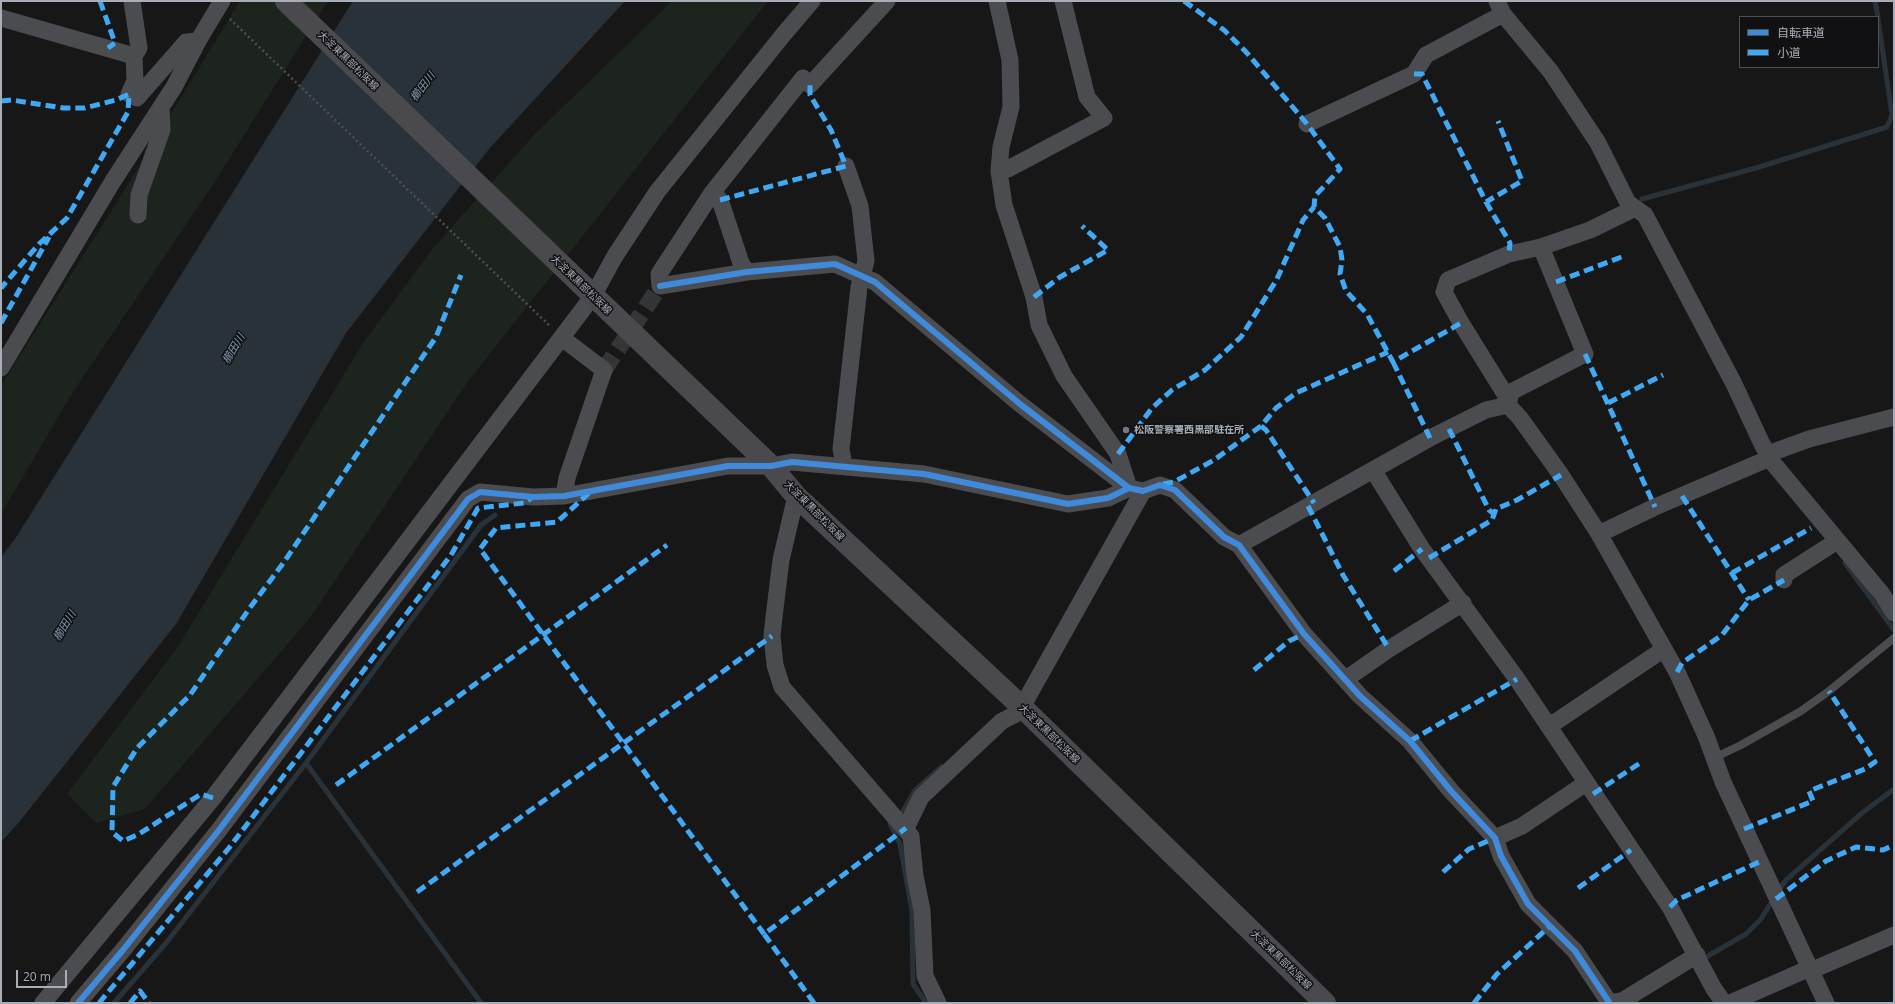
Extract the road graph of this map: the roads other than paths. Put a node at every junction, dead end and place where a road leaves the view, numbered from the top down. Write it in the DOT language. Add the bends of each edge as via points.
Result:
graph roads {
  1 [pos="132,1"];
  2 [pos="286,1"];
  3 [pos="812,1"];
  4 [pos="887,1"];
  5 [pos="997,1"];
  6 [pos="1063,1"];
  7 [pos="220,5"];
  8 [pos="1500,8"];
  9 [pos="1,18"];
  10 [pos="198,41"];
  11 [pos="134,56"];
  12 [pos="161,107"];
  13 [pos="1307,124"];
  14 [pos="846,166"];
  15 [pos="999,170"];
  16 [pos="712,194"];
  17 [pos="1635,208"];
  18 [pos="138,216"];
  19 [pos="1541,247"];
  20 [pos="748,272"];
  21 [pos="862,275"];
  22 [pos="589,292"];
  23 [pos="558,334"];
  24 [pos="1,368"];
  25 [pos="1508,405"];
  26 [pos="1894,417"];
  27 [pos="1766,458"];
  28 [pos="844,465"];
  29 [pos="771,466"];
  30 [pos="1373,470"];
  31 [pos="1136,489"];
  32 [pos="564,496"];
  33 [pos="796,496"];
  34 [pos="1599,534"];
  35 [pos="1832,544"];
  36 [pos="1239,545"];
  37 [pos="1784,580"];
  38 [pos="1463,603"];
  39 [pos="1894,613"];
  40 [pos="1893,639"];
  41 [pos="1664,649"];
  42 [pos="1346,679"];
  43 [pos="1016,702"];
  44 [pos="1548,725"];
  45 [pos="1714,758"];
  46 [pos="1586,783"];
  47 [pos="906,828"];
  48 [pos="1494,838"];
  49 [pos="1894,935"];
  50 [pos="1699,959"];
  51 [pos="1810,968"];
  52 [pos="1608,1002"];
  53 [pos="43,1003"];
  54 [pos="78,1003"];
  55 [pos="938,1003"];
  56 [pos="1325,1003"];
  57 [pos="1724,1003"];
  58 [pos="1730,1003"];
  59 [pos="1826,1003"];
  1 -- 11 [label="street" via="139,48"];
  2 -- 22 [label="main road, 大淀東黒部松阪線"];
  3 -- 22 [label="street" via="657,192"];
  4 -- 16 [label="street" via="810,85 803,78"];
  5 -- 15 [label="street" via="1010,60 1011,107 1001,147"];
  6 -- 15 [label="street" via="1087,97 1104,118 1008,169"];
  7 -- 10 [label="street"];
  8 -- 13 [label="street" via="1495,16 1426,55 1414,74"];
  8 -- 17 [label="street" via="1550,72 1598,143 1628,203"];
  9 -- 11 [label="street"];
  10 -- 11 [label="street" via="186,42 137,98 129,94 135,81"];
  10 -- 12 [label="street"];
  12 -- 18 [label="street" via="162,130 139,195"];
  12 -- 24 [label="street" via="112,181"];
  14 -- 21 [label="street" via="860,206 866,261"];
  15 -- 31 [label="street" via="1004,206 1032,290 1039,325 1064,376 1118,454"];
  16 -- 20 [label="street" via="720,200 741,263"];
  16 -- 20 [label="street" via="660,274 660,286"];
  17 -- 19 [label="street" via="1590,230"];
  17 -- 27 [label="street" via="1645,214 1734,384"];
  19 -- 25 [label="street" via="1585,354 1511,392"];
  19 -- 25 [label="street" via="1509,254 1448,280 1444,292 1505,394"];
  20 -- 21 [label="street" via="835,264"];
  21 -- 28 [label="street" via="841,448"];
  21 -- 31 [label="street" via="875,282 1020,404"];
  22 -- 23 [label="street"];
  22 -- 29 [label="main road, 大淀東黒部松阪線"];
  23 -- 32 [label="street" via="604,370 567,478"];
  23 -- 53 [label="street" via="213,798"];
  25 -- 30 [label="street" via="1486,410"];
  25 -- 34 [label="street" via="1561,474"];
  26 -- 27 [label="street" via="1809,440"];
  27 -- 34 [label="street"];
  27 -- 35 [label="street"];
  28 -- 29 [label="street" via="792,462"];
  28 -- 31 [label="street" via="924,474 1068,504 1108,498"];
  29 -- 32 [label="street" via="728,466"];
  29 -- 33 [label="main road, 大淀東黒部松阪線"];
  30 -- 36 [label="street"];
  30 -- 38 [label="street" via="1422,549"];
  31 -- 36 [label="street" via="1160,485 1175,490 1224,537"];
  31 -- 43 [label="street"];
  32 -- 54 [label="street" via="533,497 480,492 468,499 220,830"];
  33 -- 43 [label="main road, 大淀東黒部松阪線"];
  33 -- 47 [label="street" via="781,560 773,630 775,665 782,687"];
  34 -- 41 [label="street"];
  35 -- 37 [label="street" via="1784,576"];
  35 -- 39 [label="street" via="1882,594"];
  36 -- 42 [label="street" via="1304,634"];
  38 -- 42 [label="street"];
  38 -- 44 [label="street"];
  40 -- 45 [label="lane" via="1801,711"];
  41 -- 44 [label="street"];
  41 -- 45 [label="street" via="1694,706"];
  42 -- 48 [label="street" via="1360,696 1410,741"];
  43 -- 47 [label="street" via="1014,715 1002,722 921,797"];
  43 -- 56 [label="main road, 大淀東黒部松阪線"];
  44 -- 46 [label="street"];
  45 -- 51 [label="street"];
  46 -- 48 [label="street" via="1522,826"];
  46 -- 50 [label="street" via="1670,907"];
  47 -- 55 [label="street" via="911,836 922,910 925,976"];
  48 -- 52 [label="street" via="1528,904 1575,951"];
  49 -- 51 [label="street" via="1817,968"];
  50 -- 52 [label="street" via="1622,1001"];
  50 -- 57 [label="street"];
  51 -- 58 [label="street"];
  51 -- 59 [label="street"];
}
